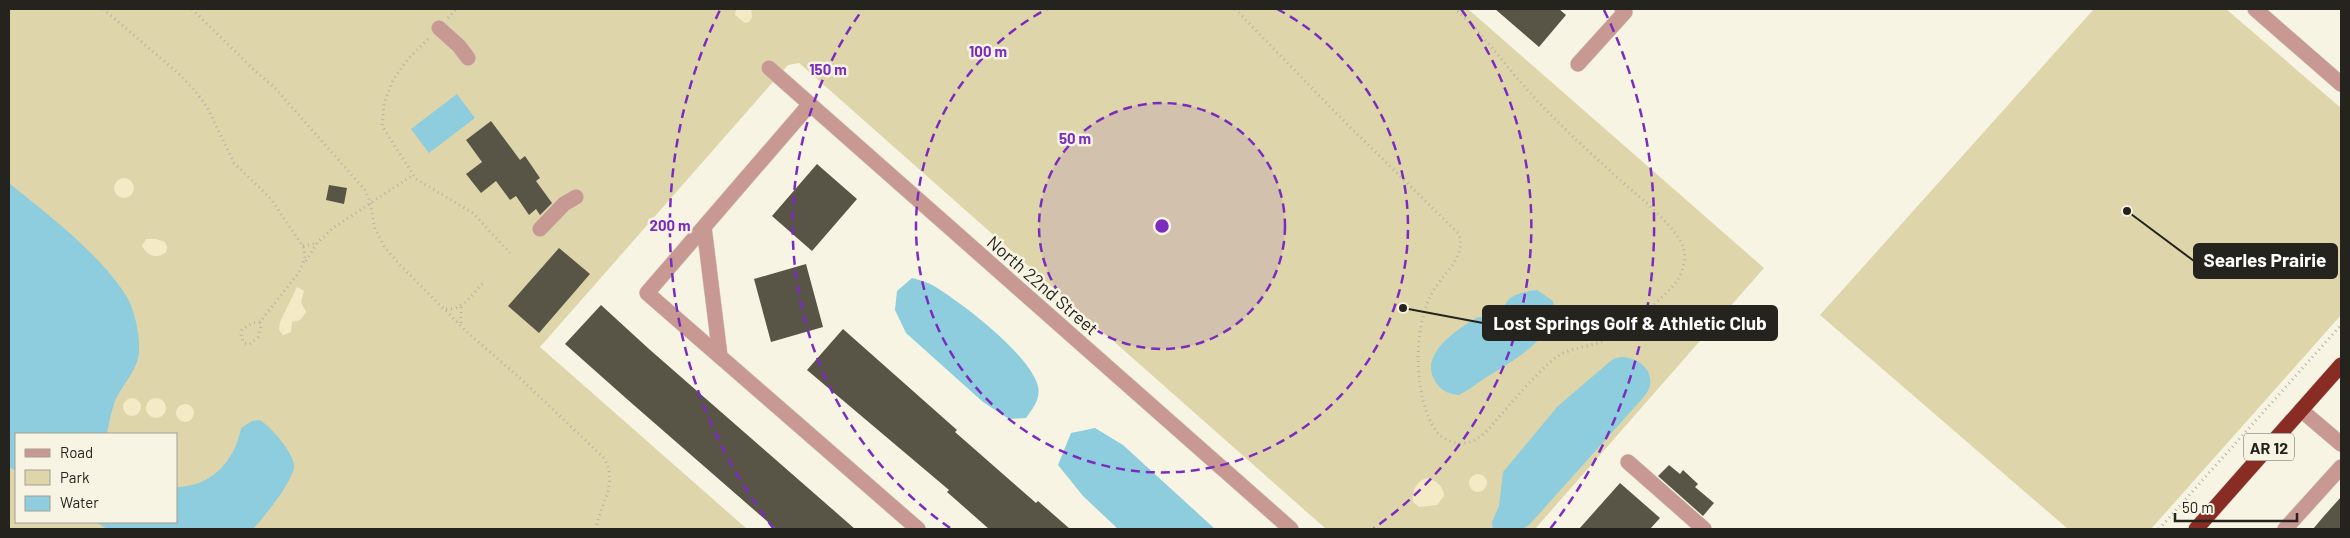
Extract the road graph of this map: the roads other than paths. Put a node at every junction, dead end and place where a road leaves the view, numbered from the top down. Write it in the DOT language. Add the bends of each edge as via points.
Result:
graph roads {
  1 [pos="1622,9"];
  2 [pos="2254,9"];
  3 [pos="439,28"];
  4 [pos="468,58"];
  5 [pos="1578,64"];
  6 [pos="769,68"];
  7 [pos="2341,84"];
  8 [pos="810,104"];
  9 [pos="576,197"];
  10 [pos="704,227"];
  11 [pos="540,229"];
  12 [pos="720,356"];
  13 [pos="2341,365"];
  14 [pos="2301,410"];
  15 [pos="2341,444"];
  16 [pos="1628,462"];
  17 [pos="2341,467"];
  18 [pos="918,529"];
  19 [pos="1291,529"];
  20 [pos="1704,529"];
  21 [pos="2196,529"];
  22 [pos="2285,529"];
  1 -- 5 [label="street" via="1625,12"];
  2 -- 7 [label="street"];
  3 -- 4 [label="street"];
  6 -- 8 [label="street, North 22nd Street"];
  8 -- 10 [label="street"];
  8 -- 19 [label="street, North 22nd Street"];
  9 -- 11 [label="street"];
  10 -- 12 [label="street"];
  10 -- 12 [label="street" via="647,293"];
  12 -- 18 [label="street"];
  13 -- 14 [label="highway, AR 12"];
  14 -- 15 [label="street"];
  14 -- 21 [label="highway, AR 12"];
  16 -- 20 [label="street"];
  17 -- 22 [label="street"];
}
